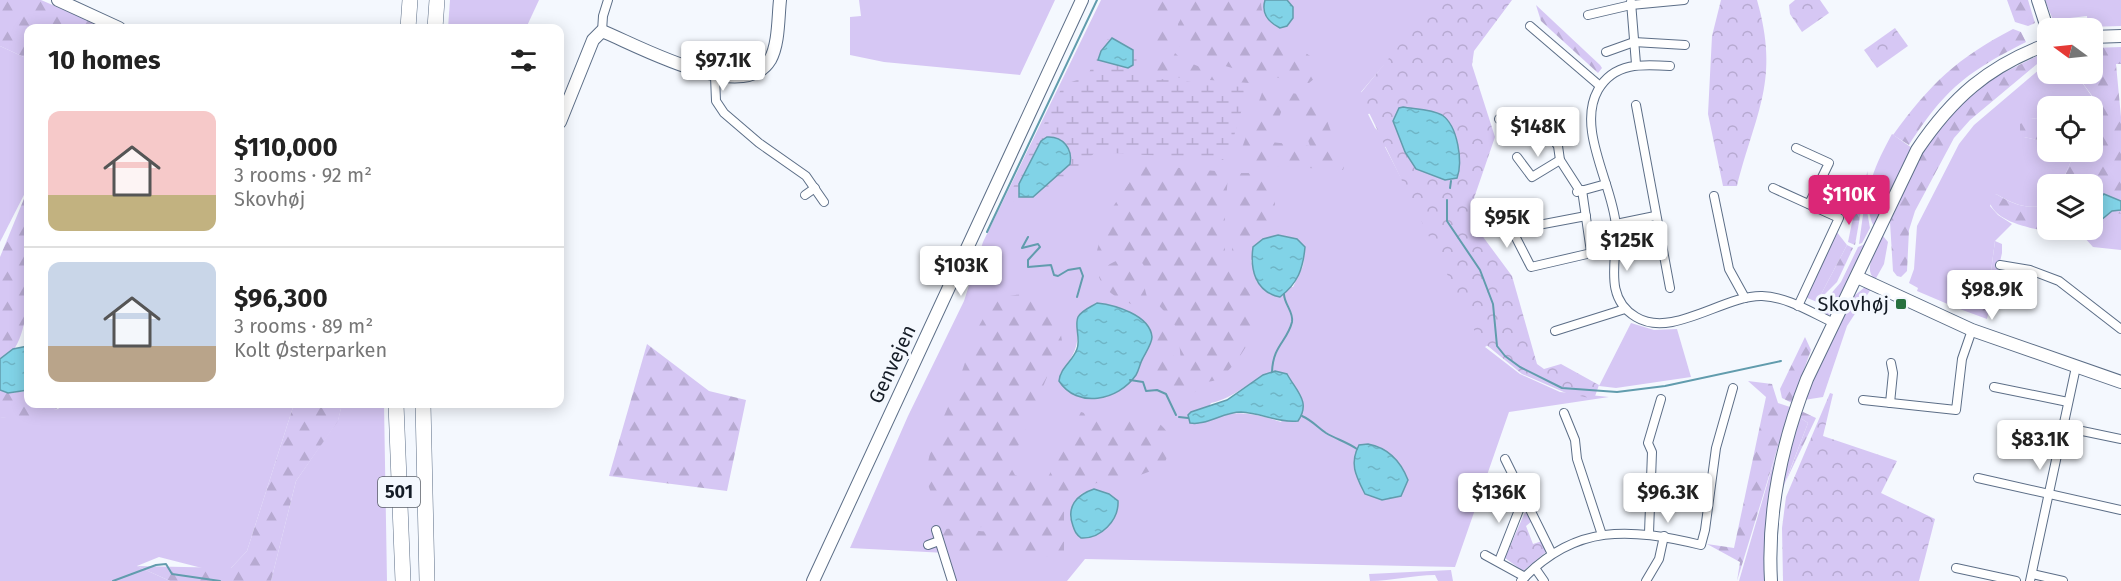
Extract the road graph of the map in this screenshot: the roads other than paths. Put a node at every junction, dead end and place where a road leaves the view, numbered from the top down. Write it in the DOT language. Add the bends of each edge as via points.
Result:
graph roads {
  1 [pos="58,0"];
  2 [pos="410,0"];
  3 [pos="437,0"];
  4 [pos="608,0"];
  5 [pos="780,0"];
  6 [pos="1082,0"];
  7 [pos="1684,0"];
  8 [pos="2038,0"];
  9 [pos="1631,2"];
  10 [pos="1588,15"];
  11 [pos="2044,18"];
  12 [pos="110,24"];
  13 [pos="408,24"];
  14 [pos="435,24"];
  15 [pos="1530,26"];
  16 [pos="602,31"];
  17 [pos="2121,36"];
  18 [pos="2103,37"];
  19 [pos="1634,42"];
  20 [pos="1685,45"];
  21 [pos="2037,48"];
  22 [pos="1606,52"];
  23 [pos="1636,64"];
  24 [pos="1671,66"];
  25 [pos="715,76"];
  26 [pos="1600,86"];
  27 [pos="1636,105"];
  28 [pos="564,112"];
  29 [pos="1499,119"];
  30 [pos="1796,147"];
  31 [pos="1517,157"];
  32 [pos="1560,160"];
  33 [pos="1606,184"];
  34 [pos="815,188"];
  35 [pos="1773,188"];
  36 [pos="1579,191"];
  37 [pos="805,195"];
  38 [pos="1714,196"];
  39 [pos="824,202"];
  40 [pos="1809,204"];
  41 [pos="1586,216"];
  42 [pos="1655,216"];
  43 [pos="1616,224"];
  44 [pos="2000,265"];
  45 [pos="1857,277"];
  46 [pos="1670,288"];
  47 [pos="1744,298"];
  48 [pos="1798,306"];
  49 [pos="1625,309"];
  50 [pos="1834,323"];
  51 [pos="2121,329"];
  52 [pos="1972,330"];
  53 [pos="1555,331"];
  54 [pos="1891,363"];
  55 [pos="2076,367"];
  56 [pos="2121,382"];
  57 [pos="1994,387"];
  58 [pos="1733,388"];
  59 [pos="1661,399"];
  60 [pos="1863,400"];
  61 [pos="2068,402"];
  62 [pos="1890,403"];
  63 [pos="396,408"];
  64 [pos="423,408"];
  65 [pos="1564,412"];
  66 [pos="2063,427"];
  67 [pos="2121,439"];
  68 [pos="1505,459"];
  69 [pos="1978,478"];
  70 [pos="2049,494"];
  71 [pos="1525,503"];
  72 [pos="2121,510"];
  73 [pos="936,530"];
  74 [pos="1649,533"];
  75 [pos="1602,535"];
  76 [pos="1664,536"];
  77 [pos="939,541"];
  78 [pos="928,545"];
  79 [pos="1552,554"];
  80 [pos="1485,555"];
  81 [pos="1499,561"];
  82 [pos="1535,568"];
  83 [pos="1956,568"];
  84 [pos="2031,577"];
  85 [pos="1523,579"];
  86 [pos="1649,579"];
  87 [pos="403,581"];
  88 [pos="427,581"];
  89 [pos="813,581"];
  90 [pos="952,581"];
  91 [pos="1544,581"];
  92 [pos="1771,581"];
  93 [pos="2016,581"];
  94 [pos="2063,581"];
  1 -- 12 [label="street"];
  2 -- 13 [label="highway"];
  3 -- 14 [label="highway"];
  4 -- 16 [label="street"];
  5 -- 25 [label="street" via="772,54 765,66 744,75"];
  6 -- 89 [label="street, Genvejen"];
  7 -- 9 [label="street"];
  8 -- 11 [label="street"];
  9 -- 10 [label="street"];
  9 -- 19 [label="street"];
  15 -- 26 [label="street"];
  16 -- 25 [label="street"];
  16 -- 28 [label="street" via="593,40"];
  17 -- 18 [label="street"];
  19 -- 20 [label="street"];
  19 -- 22 [label="street"];
  19 -- 23 [label="street"];
  21 -- 45 [label="street" via="1987,74 1940,117 1917,150"];
  23 -- 24 [label="street"];
  23 -- 26 [label="street" via="1617,70"];
  25 -- 34 [label="street" via="716,101 724,113 806,176"];
  26 -- 33 [label="street" via="1590,116"];
  27 -- 42 [label="street"];
  29 -- 32 [label="street" via="1540,125 1558,146"];
  30 -- 40 [label="street" via="1829,163"];
  31 -- 32 [label="street" via="1532,177"];
  32 -- 36 [label="street"];
  33 -- 36 [label="street"];
  33 -- 43 [label="street"];
  34 -- 37 [label="street"];
  34 -- 39 [label="street"];
  35 -- 40 [label="street"];
  36 -- 41 [label="street"];
  38 -- 47 [label="street" via="1729,269"];
  40 -- 48 [label="street" via="1839,218"];
  41 -- 41 [label="street" via="1596,251 1531,267 1512,230"];
  42 -- 43 [label="street"];
  42 -- 46 [label="street"];
  43 -- 49 [label="street" via="1613,282"];
  44 -- 51 [label="street" via="2030,270 2059,281"];
  45 -- 50 [label="street"];
  45 -- 52 [label="street"];
  47 -- 48 [label="street" via="1765,296"];
  47 -- 49 [label="street" via="1666,323 1643,321"];
  48 -- 50 [label="street"];
  49 -- 53 [label="street"];
  50 -- 92 [label="street" via="1807,379 1787,438 1774,499"];
  52 -- 55 [label="street"];
  52 -- 62 [label="street" via="1962,359 1956,410"];
  54 -- 62 [label="street"];
  55 -- 56 [label="street"];
  55 -- 61 [label="street"];
  57 -- 61 [label="street"];
  58 -- 76 [label="street" via="1716,448 1701,545"];
  59 -- 74 [label="street" via="1648,442 1652,452"];
  60 -- 62 [label="street"];
  61 -- 66 [label="street"];
  63 -- 87 [label="highway, 501"];
  64 -- 88 [label="highway, 501"];
  65 -- 75 [label="street"];
  66 -- 67 [label="street"];
  66 -- 70 [label="street"];
  68 -- 71 [label="street"];
  69 -- 70 [label="street"];
  70 -- 72 [label="street"];
  70 -- 84 [label="street"];
  71 -- 79 [label="street"];
  71 -- 81 [label="street"];
  73 -- 77 [label="street"];
  74 -- 75 [label="street"];
  74 -- 76 [label="street"];
  75 -- 79 [label="street"];
  76 -- 86 [label="street"];
  77 -- 78 [label="street"];
  77 -- 90 [label="street"];
  79 -- 82 [label="street"];
  80 -- 81 [label="street"];
  81 -- 85 [label="street"];
  82 -- 85 [label="street"];
  82 -- 91 [label="street"];
  83 -- 93 [label="street"];
  84 -- 94 [label="street"];
}
